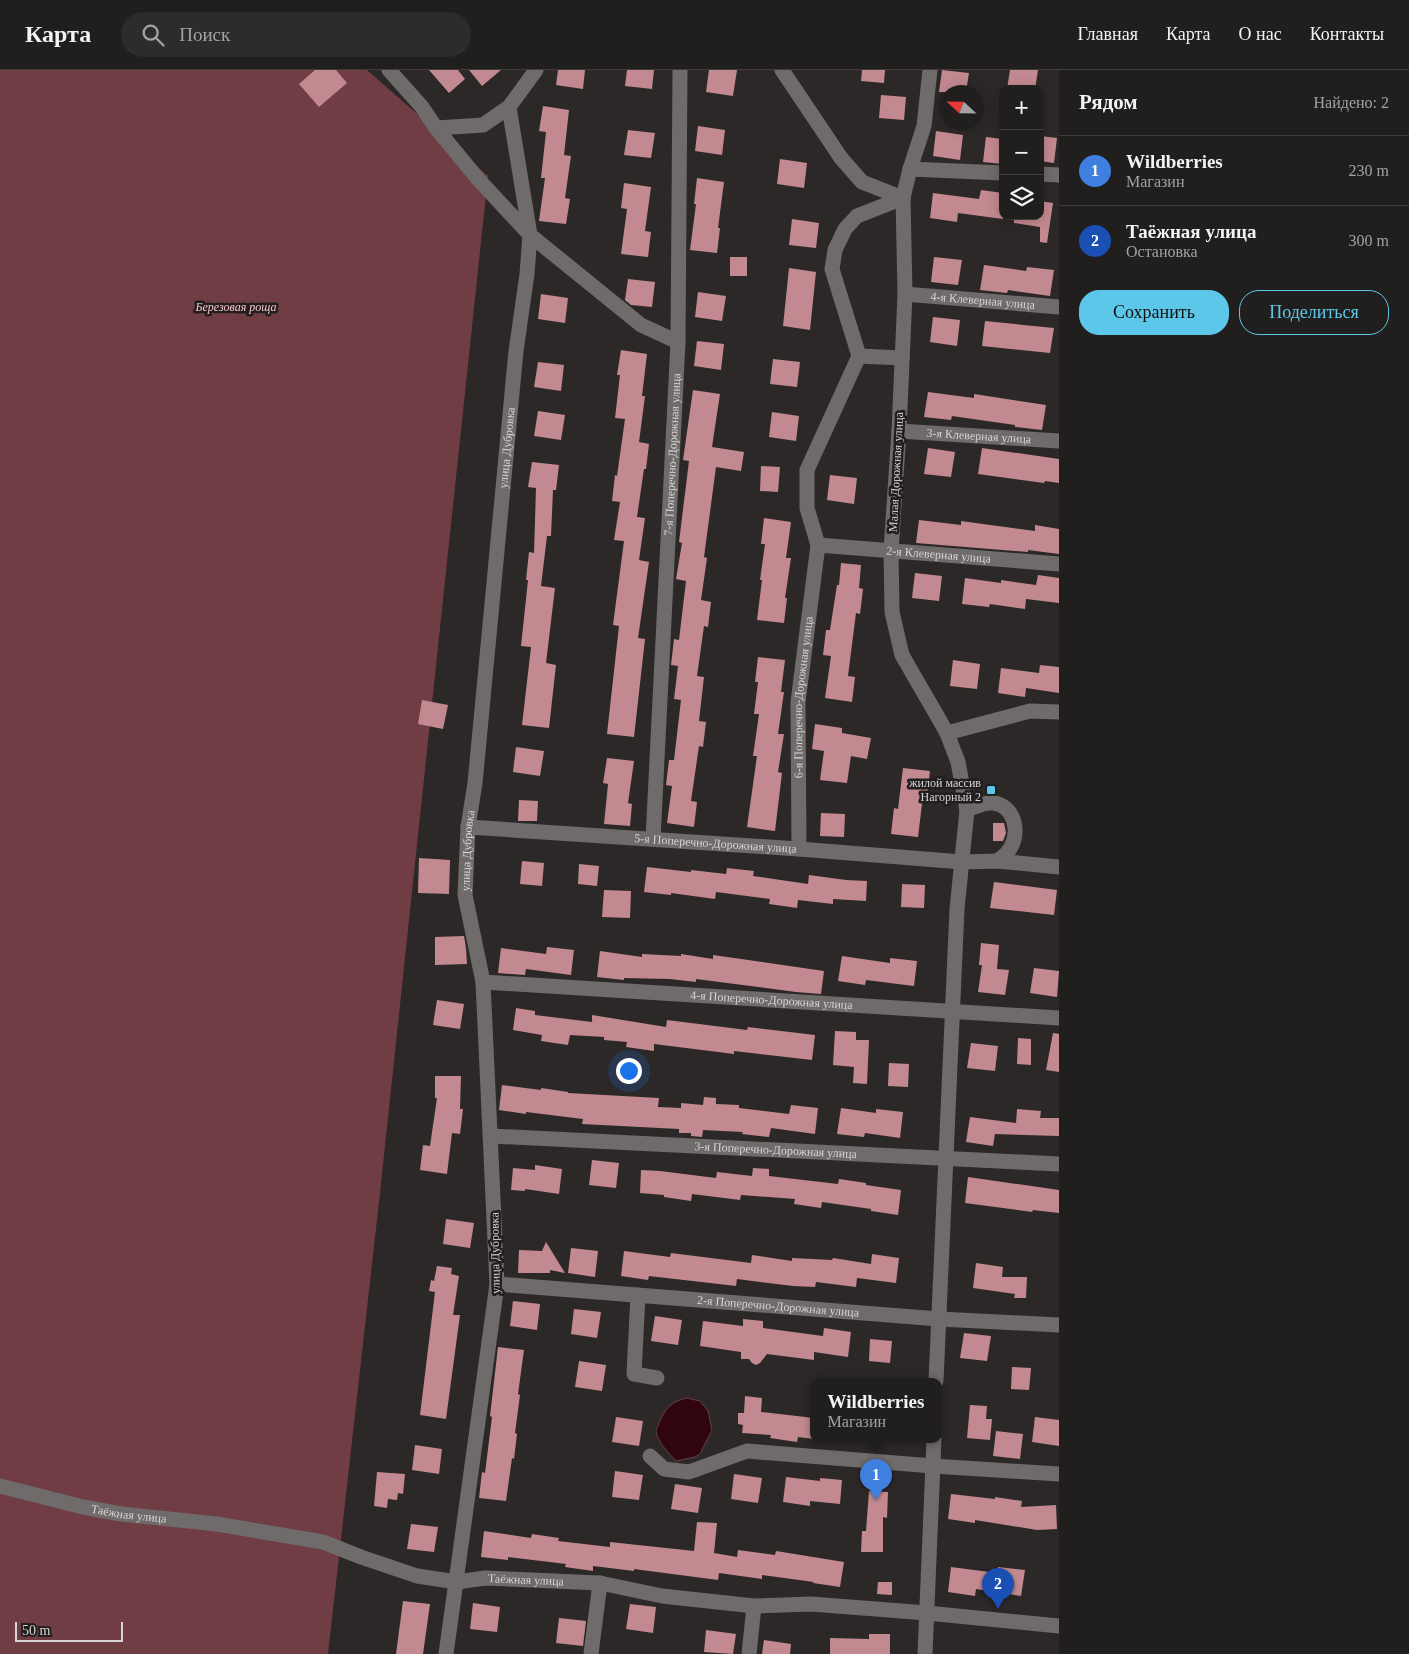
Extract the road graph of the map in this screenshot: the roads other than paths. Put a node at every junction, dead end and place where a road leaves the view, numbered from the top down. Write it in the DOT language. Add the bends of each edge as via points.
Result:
graph roads {
  1 [pos="388,70"];
  2 [pos="536,70"];
  3 [pos="680,70"];
  4 [pos="782,70"];
  5 [pos="930,70"];
  6 [pos="509,107"];
  7 [pos="436,128"];
  8 [pos="910,170"];
  9 [pos="999,173"];
  10 [pos="1044,174"];
  11 [pos="1059,175"];
  12 [pos="903,198"];
  13 [pos="530,234"];
  14 [pos="904,294"];
  15 [pos="1059,307"];
  16 [pos="678,342"];
  17 [pos="859,356"];
  18 [pos="902,358"];
  19 [pos="899,431"];
  20 [pos="1059,441"];
  21 [pos="818,545"];
  22 [pos="891,551"];
  23 [pos="1059,564"];
  24 [pos="1059,712"];
  25 [pos="947,733"];
  26 [pos="967,810"];
  27 [pos="468,827"];
  28 [pos="652,839"];
  29 [pos="799,849"];
  30 [pos="997,861"];
  31 [pos="962,862"];
  32 [pos="1059,867"];
  33 [pos="483,982"];
  34 [pos="952,1010"];
  35 [pos="1059,1018"];
  36 [pos="492,1136"];
  37 [pos="947,1157"];
  38 [pos="1059,1164"];
  39 [pos="497,1284"];
  40 [pos="638,1295"];
  41 [pos="939,1319"];
  42 [pos="1059,1325"];
  43 [pos="657,1378"];
  44 [pos="936,1378"];
  45 [pos="934,1443"];
  46 [pos="650,1456"];
  47 [pos="933,1466"];
  48 [pos="1059,1474"];
  49 [pos="0,1486"];
  50 [pos="457,1582"];
  51 [pos="600,1583"];
  52 [pos="754,1606"];
  53 [pos="927,1613"];
  54 [pos="1059,1626"];
  55 [pos="446,1654"];
  56 [pos="591,1654"];
  57 [pos="749,1654"];
  58 [pos="925,1654"];
  1 -- 7 [label="street" via="422,107"];
  2 -- 6 [label="street"];
  3 -- 16 [label="street, 7-я Поперечно-Дорожная улица"];
  4 -- 12 [label="street" via="841,158 862,182"];
  5 -- 8 [label="street, Малая Дорожная улица" via="924,126"];
  6 -- 7 [label="street" via="483,125"];
  6 -- 13 [label="street, улица Дубровка"];
  7 -- 13 [label="street"];
  8 -- 9 [label="street"];
  8 -- 12 [label="street, Малая Дорожная улица"];
  10 -- 11 [label="street"];
  12 -- 14 [label="street, Малая Дорожная улица"];
  12 -- 17 [label="street" via="857,216 845,229 835,250 832,269"];
  13 -- 16 [label="street" via="641,325"];
  13 -- 27 [label="street, улица Дубровка"];
  14 -- 15 [label="street, 4-я Клеверная улица"];
  14 -- 18 [label="street, Малая Дорожная улица"];
  16 -- 28 [label="street, 7-я Поперечно-Дорожная улица"];
  17 -- 18 [label="street"];
  17 -- 21 [label="street" via="807,470 806,508"];
  18 -- 19 [label="street, Малая Дорожная улица"];
  19 -- 20 [label="street, 3-я Клеверная улица"];
  19 -- 22 [label="street, Малая Дорожная улица"];
  21 -- 22 [label="street, 2-я Клеверная улица"];
  21 -- 29 [label="street, 6-я Поперечно-Дорожная улица" via="798,702"];
  22 -- 23 [label="street, 2-я Клеверная улица"];
  22 -- 25 [label="street, Малая Дорожная улица" via="892,612 902,655"];
  24 -- 25 [label="street" via="1030,711"];
  25 -- 26 [label="street, Малая Дорожная улица" via="958,762"];
  26 -- 30 [label="street" via="993,802 1008,809 1014,819 1012,845 1007,854"];
  26 -- 31 [label="street, Малая Дорожная улица"];
  27 -- 28 [label="street, 5-я Поперечно-Дорожная улица"];
  27 -- 33 [label="street, улица Дубровка" via="465,895"];
  28 -- 29 [label="street, 5-я Поперечно-Дорожная улица"];
  29 -- 31 [label="street, 5-я Поперечно-Дорожная улица"];
  30 -- 31 [label="street"];
  30 -- 32 [label="street"];
  31 -- 34 [label="street, Малая Дорожная улица"];
  33 -- 34 [label="street, 4-я Поперечно-Дорожная улица"];
  33 -- 36 [label="street, улица Дубровка"];
  34 -- 35 [label="street, 4-я Поперечно-Дорожная улица"];
  34 -- 37 [label="street, Малая Дорожная улица"];
  36 -- 37 [label="street, 3-я Поперечно-Дорожная улица"];
  36 -- 39 [label="street, улица Дубровка"];
  37 -- 38 [label="street, 3-я Поперечно-Дорожная улица"];
  37 -- 41 [label="street, Малая Дорожная улица"];
  39 -- 40 [label="street, 2-я Поперечно-Дорожная улица"];
  39 -- 50 [label="street, улица Дубровка"];
  40 -- 41 [label="street, 2-я Поперечно-Дорожная улица"];
  40 -- 43 [label="street" via="634,1374"];
  41 -- 42 [label="street, 2-я Поперечно-Дорожная улица"];
  41 -- 44 [label="street, Малая Дорожная улица"];
  45 -- 47 [label="street"];
  46 -- 47 [label="street" via="664,1470 689,1472 747,1451"];
  47 -- 48 [label="street"];
  47 -- 53 [label="street"];
  49 -- 50 [label="street, Таёжная улица" via="122,1514 217,1524 324,1542 417,1576"];
  50 -- 51 [label="street, Таёжная улица" via="485,1578"];
  50 -- 55 [label="street, улица Дубровка"];
  51 -- 52 [label="street, Таёжная улица" via="662,1596"];
  51 -- 56 [label="street"];
  52 -- 53 [label="street, Таёжная улица" via="811,1604"];
  52 -- 57 [label="street"];
  53 -- 54 [label="street, Таёжная улица"];
  53 -- 58 [label="street"];
}
